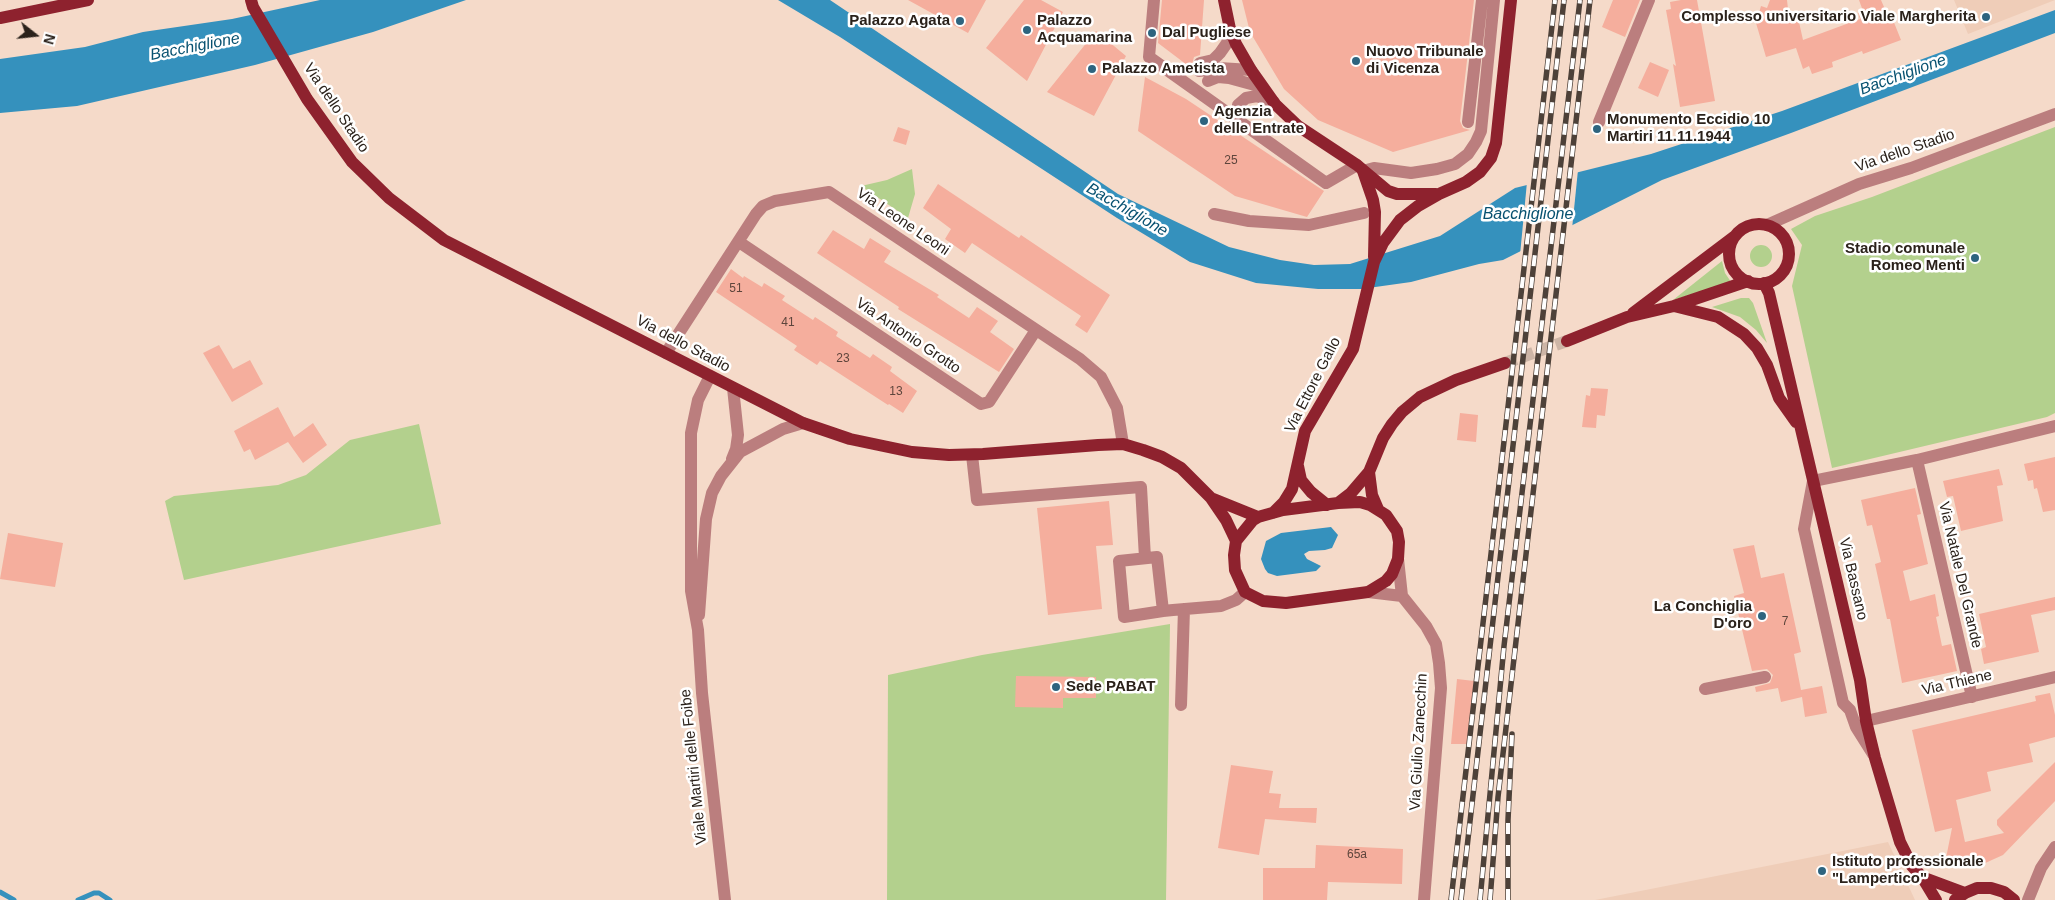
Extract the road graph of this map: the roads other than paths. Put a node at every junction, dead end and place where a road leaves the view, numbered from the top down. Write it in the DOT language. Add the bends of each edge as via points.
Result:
graph roads {
  1 [pos="88,0"];
  2 [pos="1154,0"];
  3 [pos="1224,0"];
  4 [pos="1482,0"];
  5 [pos="1494,0"];
  6 [pos="1511,0"];
  7 [pos="1649,0"];
  8 [pos="252,3"];
  9 [pos="0,18"];
  10 [pos="1230,29"];
  11 [pos="1251,70"];
  12 [pos="1208,81"];
  13 [pos="1262,87"];
  14 [pos="1274,102"];
  15 [pos="1238,105"];
  16 [pos="2055,114"];
  17 [pos="1468,122"];
  18 [pos="1599,122"];
  19 [pos="1360,168"];
  20 [pos="1439,194"];
  21 [pos="1364,213"];
  22 [pos="1214,214"];
  23 [pos="1767,224"];
  24 [pos="1736,235"];
  25 [pos="739,242"];
  26 [pos="1379,242"];
  27 [pos="1748,282"];
  28 [pos="1764,283"];
  29 [pos="1674,306"];
  30 [pos="1627,317"];
  31 [pos="1036,330"];
  32 [pos="1567,341"];
  33 [pos="666,353"];
  34 [pos="1505,363"];
  35 [pos="710,376"];
  36 [pos="733,388"];
  37 [pos="803,423"];
  38 [pos="2055,426"];
  39 [pos="1801,428"];
  40 [pos="1123,444"];
  41 [pos="972,455"];
  42 [pos="1917,460"];
  43 [pos="731,462"];
  44 [pos="1298,466"];
  45 [pos="1369,472"];
  46 [pos="1813,481"];
  47 [pos="1211,498"];
  48 [pos="1332,504"];
  49 [pos="1378,509"];
  50 [pos="1273,513"];
  51 [pos="1258,517"];
  52 [pos="1236,541"];
  53 [pos="1145,558"];
  54 [pos="1398,559"];
  55 [pos="1246,592"];
  56 [pos="1368,592"];
  57 [pos="1402,596"];
  58 [pos="1173,610"];
  59 [pos="698,630"];
  60 [pos="1766,677"];
  61 [pos="2055,677"];
  62 [pos="1705,689"];
  63 [pos="1972,697"];
  64 [pos="1181,705"];
  65 [pos="1866,721"];
  66 [pos="1876,758"];
  67 [pos="2055,847"];
  68 [pos="1922,877"];
  69 [pos="1960,896"];
  70 [pos="725,900"];
  71 [pos="1424,900"];
  72 [pos="1936,900"];
  73 [pos="2014,900"];
  74 [pos="2028,900"];
  1 -- 9 [label="main road"];
  2 -- 19 [label="street" via="1149,57 1326,183"];
  3 -- 10 [label="main road"];
  4 -- 17 [label="street"];
  5 -- 19 [label="street" via="1482,124 1468,154 1455,164 1411,173"];
  6 -- 20 [label="main road" via="1496,143 1491,158 1466,182"];
  7 -- 18 [label="street"];
  8 -- 33 [label="main road, Via dello Stadio" via="307,99 352,162 389,198 444,240"];
  10 -- 11 [label="main road"];
  10 -- 11 [label="street" via="1227,43 1220,53 1200,67"];
  11 -- 13 [label="main road"];
  12 -- 13 [label="street" via="1218,77 1229,78"];
  13 -- 14 [label="main road"];
  14 -- 15 [label="street" via="1257,96 1246,98"];
  14 -- 19 [label="main road" via="1298,126"];
  16 -- 23 [label="street, Via dello Stadio" via="1911,168 1858,184"];
  19 -- 20 [label="main road" via="1388,191 1397,194"];
  19 -- 26 [label="main road, Via Ettore Gallo" via="1373,200"];
  20 -- 26 [label="main road" via="1400,220"];
  21 -- 22 [label="street" via="1309,225 1248,221"];
  23 -- 24 [label="main road, Via dello Stadio" via="1750,225"];
  23 -- 28 [label="main road" via="1781,233 1789,248 1789,257 1783,272"];
  24 -- 27 [label="main road" via="1730,259 1738,274"];
  24 -- 30 [label="main road, Via dello Stadio"];
  25 -- 31 [label="street, Via Leone Leoni" via="763,206 829,192"];
  25 -- 31 [label="street, Via Antonio Grotto" via="981,404 989,402"];
  25 -- 33 [label="street, Via Leone Leoni"];
  26 -- 44 [label="main road, Via Ettore Gallo" via="1353,349 1305,431"];
  27 -- 28 [label="main road, Via dello Stadio"];
  27 -- 29 [label="main road, Via dello Stadio"];
  28 -- 39 [label="main road, Via Bassano"];
  29 -- 30 [label="main road, Via dello Stadio"];
  29 -- 39 [label="main road" via="1718,317 1744,334 1757,348 1779,398"];
  30 -- 32 [label="main road, Via dello Stadio"];
  31 -- 40 [label="street, Via Leone Leoni" via="1080,359 1101,378 1117,408"];
  33 -- 35 [label="main road, Via dello Stadio"];
  34 -- 45 [label="main road" via="1420,397 1392,424"];
  35 -- 36 [label="main road, Via dello Stadio"];
  35 -- 59 [label="street, Viale Martiri delle Foibe" via="698,400 691,433 691,592"];
  36 -- 37 [label="main road, Via dello Stadio"];
  36 -- 43 [label="street, Viale Martiri delle Foibe" via="738,435"];
  37 -- 41 [label="main road, Via dello Stadio" via="850,439 896,449 925,454"];
  37 -- 43 [label="street, Viale Martiri delle Foibe" via="753,443"];
  38 -- 42 [label="street"];
  39 -- 46 [label="main road, Via Bassano"];
  40 -- 41 [label="main road, Via dello Stadio"];
  40 -- 47 [label="main road, Via dello Stadio" via="1162,457 1181,468"];
  41 -- 53 [label="street" via="977,500 1141,487"];
  42 -- 46 [label="street"];
  42 -- 63 [label="street, Via Natale Del Grande"];
  43 -- 59 [label="street, Viale Martiri delle Foibe" via="712,493 706,519"];
  44 -- 48 [label="main road" via="1301,480 1311,492"];
  44 -- 50 [label="main road, Via Ettore Gallo" via="1292,489"];
  45 -- 48 [label="main road" via="1351,492"];
  45 -- 49 [label="main road" via="1372,495"];
  46 -- 65 [label="main road, Via Bassano" via="1860,680"];
  46 -- 66 [label="street" via="1804,529 1843,703"];
  47 -- 51 [label="main road, Via dello Stadio"];
  47 -- 52 [label="main road, Via dello Stadio"];
  48 -- 49 [label="main road" via="1360,502"];
  48 -- 50 [label="main road"];
  49 -- 54 [label="main road" via="1397,531"];
  50 -- 51 [label="main road"];
  51 -- 52 [label="main road"];
  52 -- 55 [label="main road" via="1235,570"];
  53 -- 58 [label="street" via="1157,557"];
  53 -- 58 [label="street" via="1119,561 1124,617"];
  54 -- 56 [label="main road" via="1386,581"];
  54 -- 57 [label="street"];
  55 -- 56 [label="main road" via="1263,601 1286,603"];
  55 -- 58 [label="street" via="1221,606"];
  56 -- 57 [label="street"];
  57 -- 71 [label="street, Via Giulio Zanecchin" via="1436,644 1441,688"];
  58 -- 64 [label="street"];
  59 -- 70 [label="street, Viale Martiri delle Foibe"];
  60 -- 62 [label="street"];
  61 -- 63 [label="street, Via Thiene"];
  63 -- 65 [label="street, Via Thiene"];
  65 -- 66 [label="main road, Via Bassano"];
  66 -- 68 [label="main road, Via Bassano" via="1900,842 1912,866"];
  67 -- 74 [label="street" via="2041,868"];
  68 -- 69 [label="main road"];
  68 -- 72 [label="main road, Via Bassano"];
  69 -- 73 [label="main road" via="1977,888 1991,888"];
}
